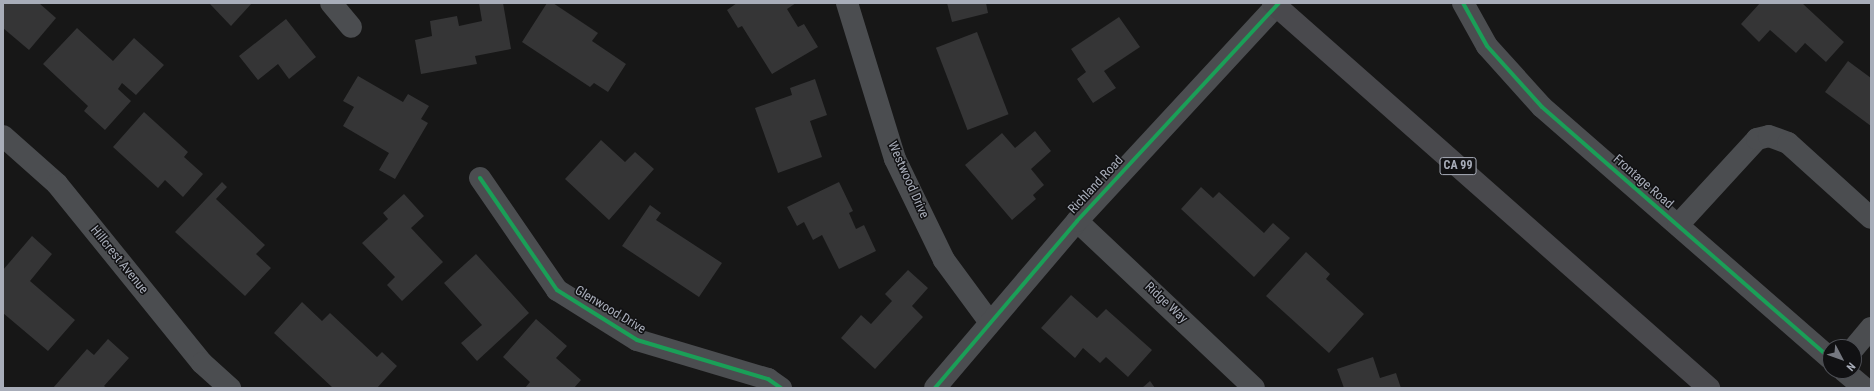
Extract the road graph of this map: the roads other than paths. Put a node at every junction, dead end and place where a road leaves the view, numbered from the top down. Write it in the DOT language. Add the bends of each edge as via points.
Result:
graph roads {
  1 [pos="331,3"];
  2 [pos="847,3"];
  3 [pos="1463,3"];
  4 [pos="1276,4"];
  5 [pos="351,27"];
  6 [pos="3,136"];
  7 [pos="480,178"];
  8 [pos="1871,218"];
  9 [pos="1077,221"];
  10 [pos="1678,225"];
  11 [pos="990,321"];
  12 [pos="1871,328"];
  13 [pos="1862,339"];
  14 [pos="1822,351"];
  15 [pos="1853,379"];
  16 [pos="230,388"];
  17 [pos="781,388"];
  18 [pos="935,388"];
  19 [pos="1254,388"];
  20 [pos="1709,388"];
  21 [pos="1864,388"];
  1 -- 5 [label="street"];
  2 -- 11 [label="street, Westwood Drive" via="896,159 944,260"];
  3 -- 10 [label="street, Frontage Road" via="1487,46 1542,107"];
  4 -- 9 [label="street, Richland Road"];
  4 -- 20 [label="highway, CA 99"];
  6 -- 16 [label="street, Hillcrest Avenue" via="57,184 202,363"];
  7 -- 17 [label="street, Glenwood Drive" via="557,290 637,340 768,379"];
  8 -- 10 [label="street" via="1788,143 1769,136 1757,139"];
  9 -- 11 [label="street, Richland Road"];
  9 -- 19 [label="street, Ridge Way"];
  10 -- 14 [label="street, Frontage Road"];
  11 -- 18 [label="street, Richland Road"];
  12 -- 13 [label="street"];
  15 -- 21 [label="street"];
}
